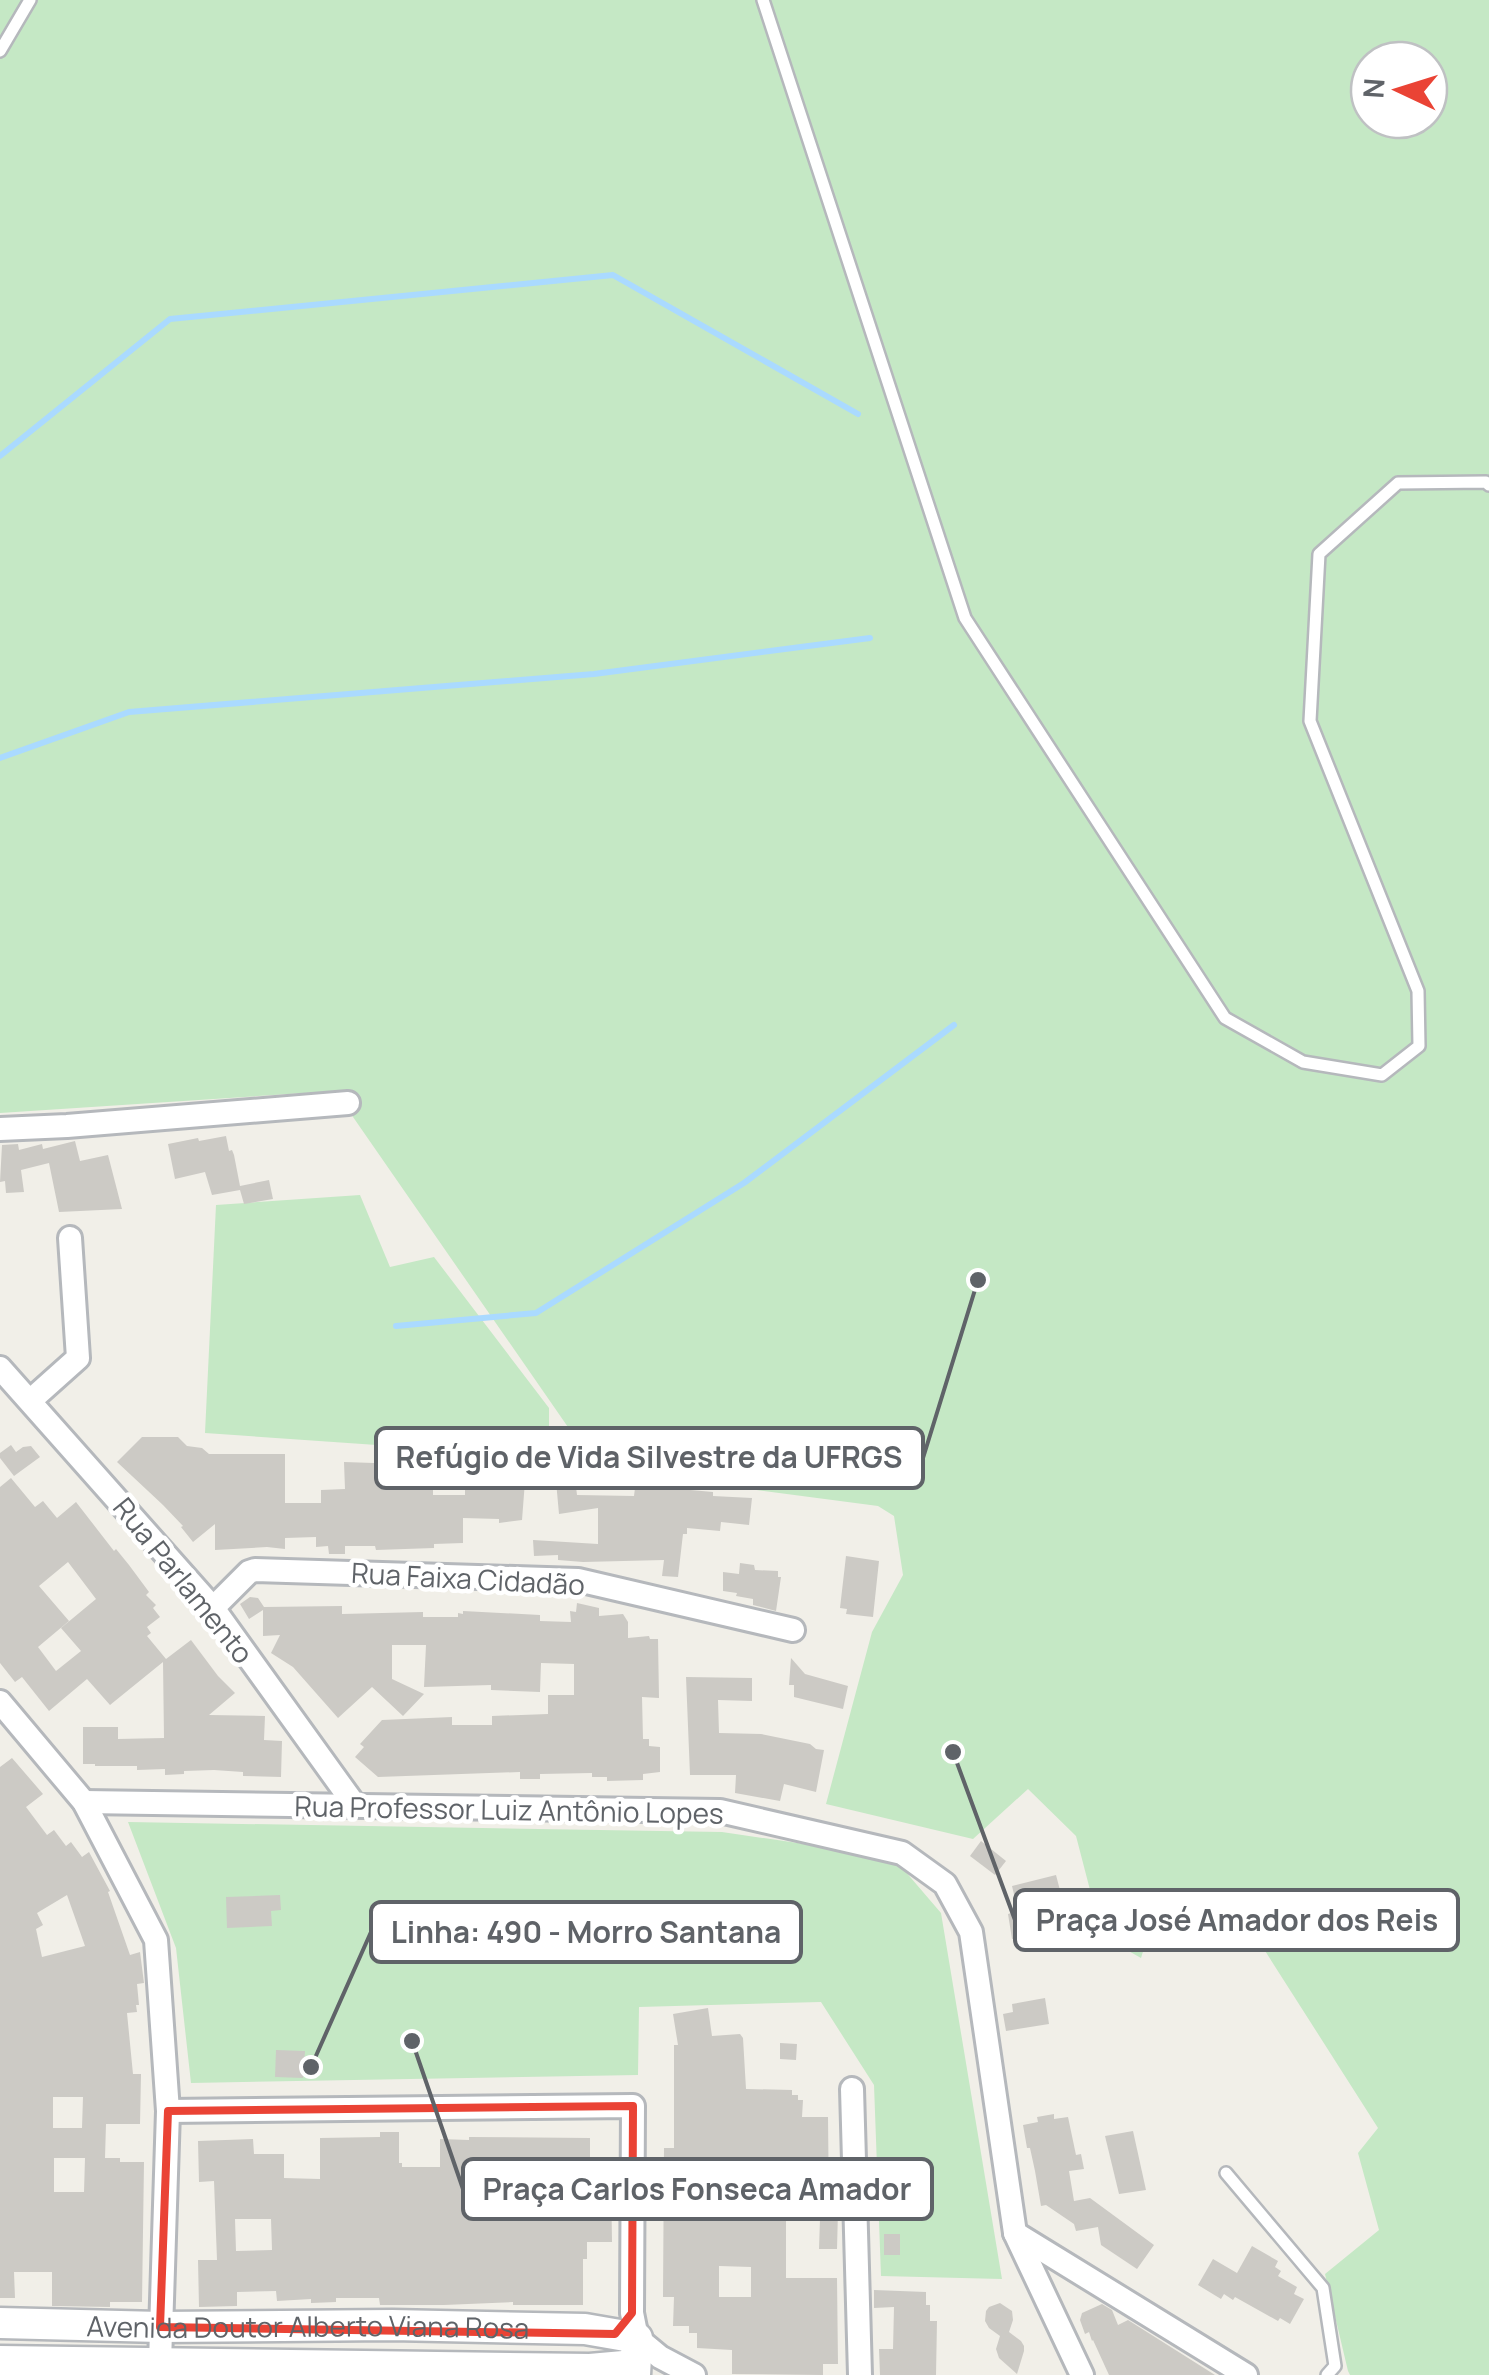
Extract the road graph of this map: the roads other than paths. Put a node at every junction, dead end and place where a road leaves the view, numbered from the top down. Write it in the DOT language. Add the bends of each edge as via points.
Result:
graph roads {
  1 [pos="30,0"];
  2 [pos="763,0"];
  3 [pos="0,51"];
  4 [pos="1489,485"];
  5 [pos="348,1103"];
  6 [pos="0,1129"];
  7 [pos="70,1238"];
  8 [pos="0,1368"];
  9 [pos="31,1400"];
  10 [pos="213,1608"];
  11 [pos="793,1630"];
  12 [pos="0,1702"];
  13 [pos="84,1802"];
  14 [pos="354,1804"];
  15 [pos="852,2089"];
  16 [pos="168,2111"];
  17 [pos="1226,2173"];
  18 [pos="1015,2232"];
  19 [pos="0,2323"];
  20 [pos="392,2325"];
  21 [pos="160,2327"];
  22 [pos="628,2353"];
  23 [pos="0,2361"];
  24 [pos="160,2363"];
  25 [pos="394,2366"];
  26 [pos="694,2375"];
  27 [pos="860,2375"];
  28 [pos="1082,2375"];
  29 [pos="1246,2375"];
  30 [pos="1328,2375"];
  1 -- 3 [label="lane"];
  2 -- 4 [label="lane" via="966,618 1225,1018 1303,1062 1382,1075 1419,1046 1418,991 1310,720 1319,554 1398,483"];
  5 -- 6 [label="street"];
  7 -- 9 [label="street" via="78,1358"];
  8 -- 9 [label="street, Rua Parlamento"];
  9 -- 10 [label="street, Rua Parlamento"];
  10 -- 11 [label="street, Rua Faixa Cidadão" via="256,1570 578,1580"];
  10 -- 14 [label="street, Rua Parlamento"];
  12 -- 13 [label="street"];
  13 -- 14 [label="street, Rua Professor Luiz Antônio Lopes"];
  13 -- 16 [label="street" via="156,1940"];
  14 -- 18 [label="street, Rua Professor Luiz Antônio Lopes" via="720,1811 902,1853 945,1884 970,1932"];
  15 -- 27 [label="street"];
  16 -- 21 [label="street"];
  16 -- 22 [label="street" via="633,2106"];
  17 -- 30 [label="lane" via="1323,2288 1335,2366"];
  18 -- 28 [label="street, Rua Professor Luiz Antônio Lopes"];
  18 -- 29 [label="street"];
  19 -- 21 [label="street, Avenida Doutor Alberto Viana Rosa"];
  20 -- 21 [label="street, Avenida Doutor Alberto Viana Rosa"];
  20 -- 22 [label="street, Avenida Doutor Alberto Viana Rosa" via="585,2329"];
  20 -- 25 [label="street"];
  21 -- 24 [label="street"];
  22 -- 25 [label="street, Avenida Doutor Alberto Viana Rosa" via="590,2368"];
  22 -- 26 [label="street"];
  23 -- 24 [label="street, Avenida Doutor Alberto Viana Rosa"];
  24 -- 25 [label="street, Avenida Doutor Alberto Viana Rosa"];
}
